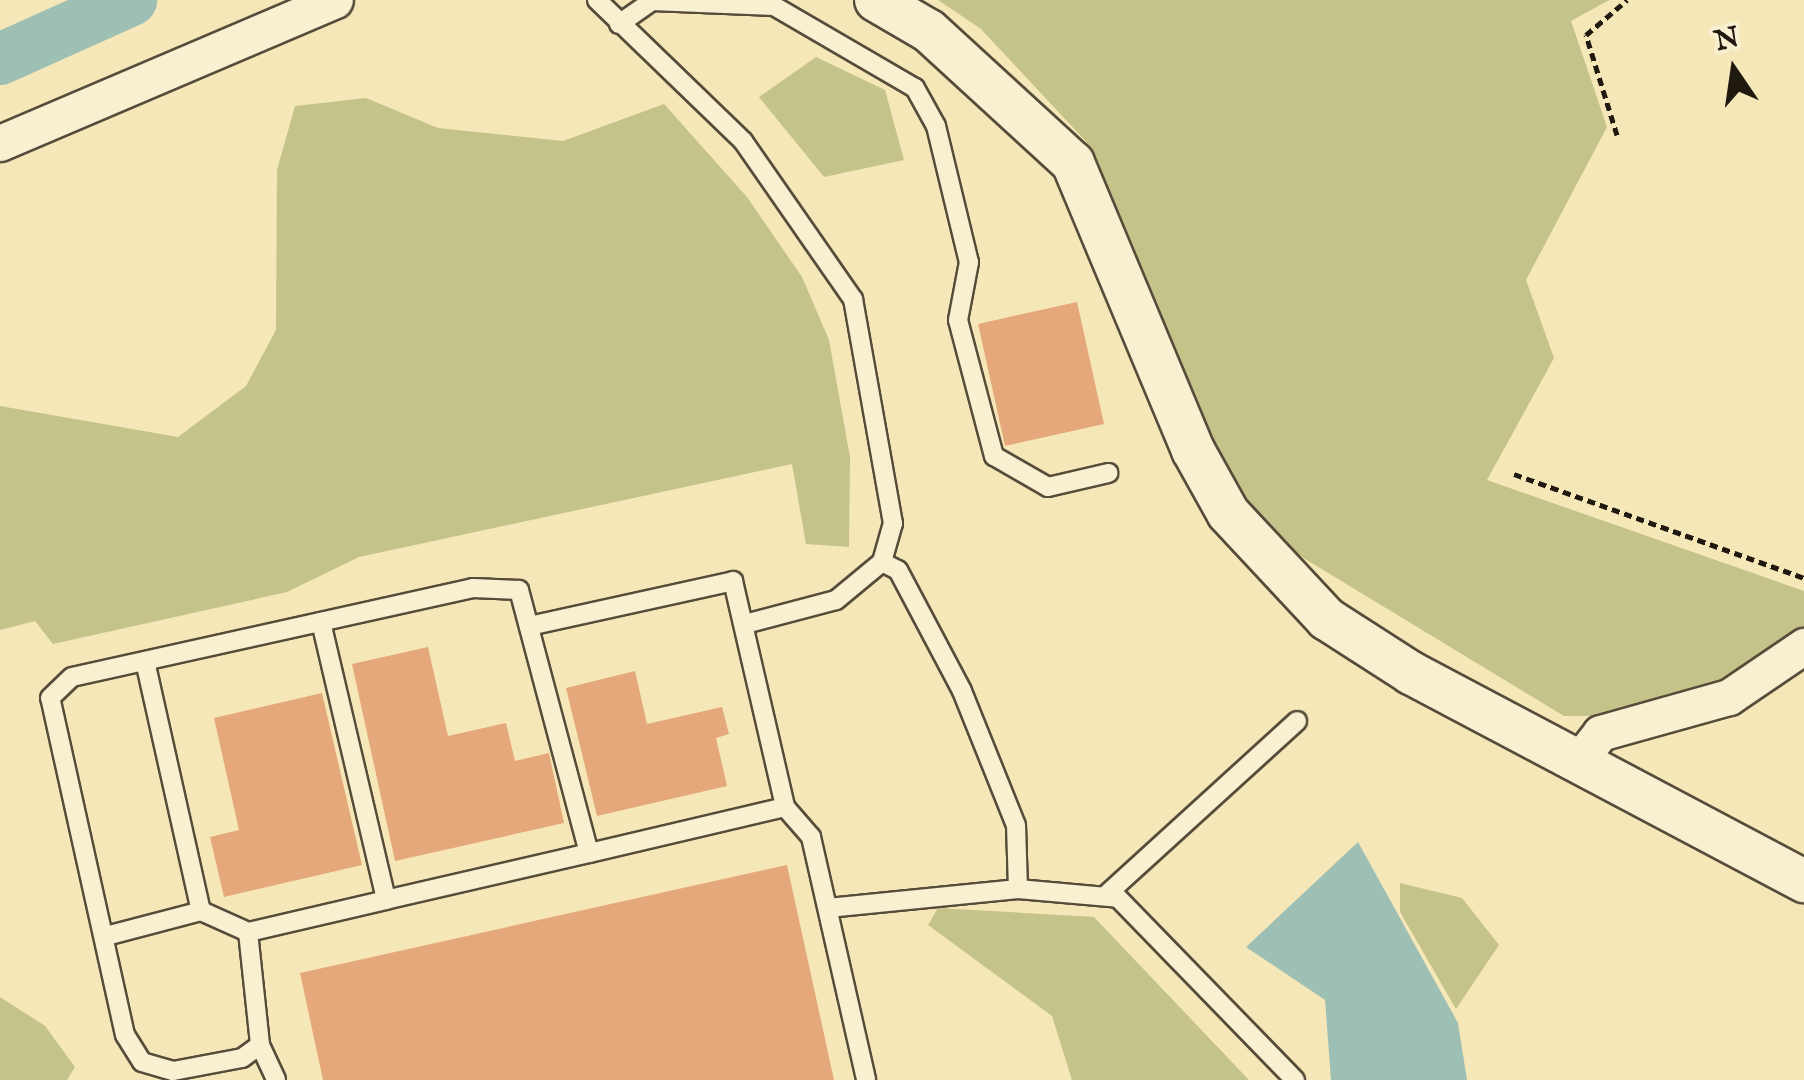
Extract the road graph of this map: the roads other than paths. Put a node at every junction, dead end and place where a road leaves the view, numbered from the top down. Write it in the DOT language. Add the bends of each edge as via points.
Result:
graph roads {
  1 [pos="335,0"];
  2 [pos="597,0"];
  3 [pos="876,0"];
  4 [pos="619,24"];
  5 [pos="0,143"];
  6 [pos="1108,473"];
  7 [pos="882,562"];
  8 [pos="321,622"];
  9 [pos="745,624"];
  10 [pos="529,626"];
  11 [pos="1804,646"];
  12 [pos="145,661"];
  13 [pos="1297,721"];
  14 [pos="1580,759"];
  15 [pos="785,807"];
  16 [pos="589,853"];
  17 [pos="1804,881"];
  18 [pos="1018,889"];
  19 [pos="1106,894"];
  20 [pos="386,900"];
  21 [pos="828,908"];
  22 [pos="201,911"];
  23 [pos="248,932"];
  24 [pos="106,936"];
  25 [pos="260,1045"];
  26 [pos="276,1080"];
  27 [pos="866,1080"];
  28 [pos="1294,1080"];
  1 -- 5 [label="street" via="87,114"];
  2 -- 4 [label="lane"];
  3 -- 14 [label="street" via="930,32 1073,163 1193,450 1275,569 1328,619 1411,673"];
  4 -- 6 [label="lane" via="652,1 774,6 915,88 936,126 969,262 958,320 994,456 1048,487"];
  4 -- 7 [label="lane" via="743,140 853,299 893,523"];
  7 -- 9 [label="lane" via="836,600"];
  7 -- 18 [label="lane" via="898,570 962,691 1016,825"];
  8 -- 10 [label="lane" via="473,588 519,590"];
  8 -- 12 [label="lane"];
  8 -- 20 [label="lane"];
  9 -- 10 [label="lane" via="734,581"];
  9 -- 15 [label="lane"];
  10 -- 16 [label="lane"];
  11 -- 14 [label="street" via="1729,698 1600,733"];
  12 -- 22 [label="lane"];
  12 -- 24 [label="lane" via="72,677 50,698"];
  13 -- 19 [label="lane"];
  14 -- 17 [label="street"];
  15 -- 16 [label="lane"];
  15 -- 21 [label="lane" via="811,838"];
  16 -- 20 [label="lane"];
  18 -- 19 [label="lane"];
  18 -- 21 [label="lane"];
  19 -- 28 [label="lane"];
  20 -- 23 [label="lane"];
  21 -- 27 [label="lane"];
  22 -- 23 [label="lane"];
  22 -- 24 [label="lane"];
  23 -- 25 [label="lane"];
  24 -- 25 [label="lane" via="115,1000 142,1062 173,1071 242,1058"];
  25 -- 26 [label="lane"];
}
